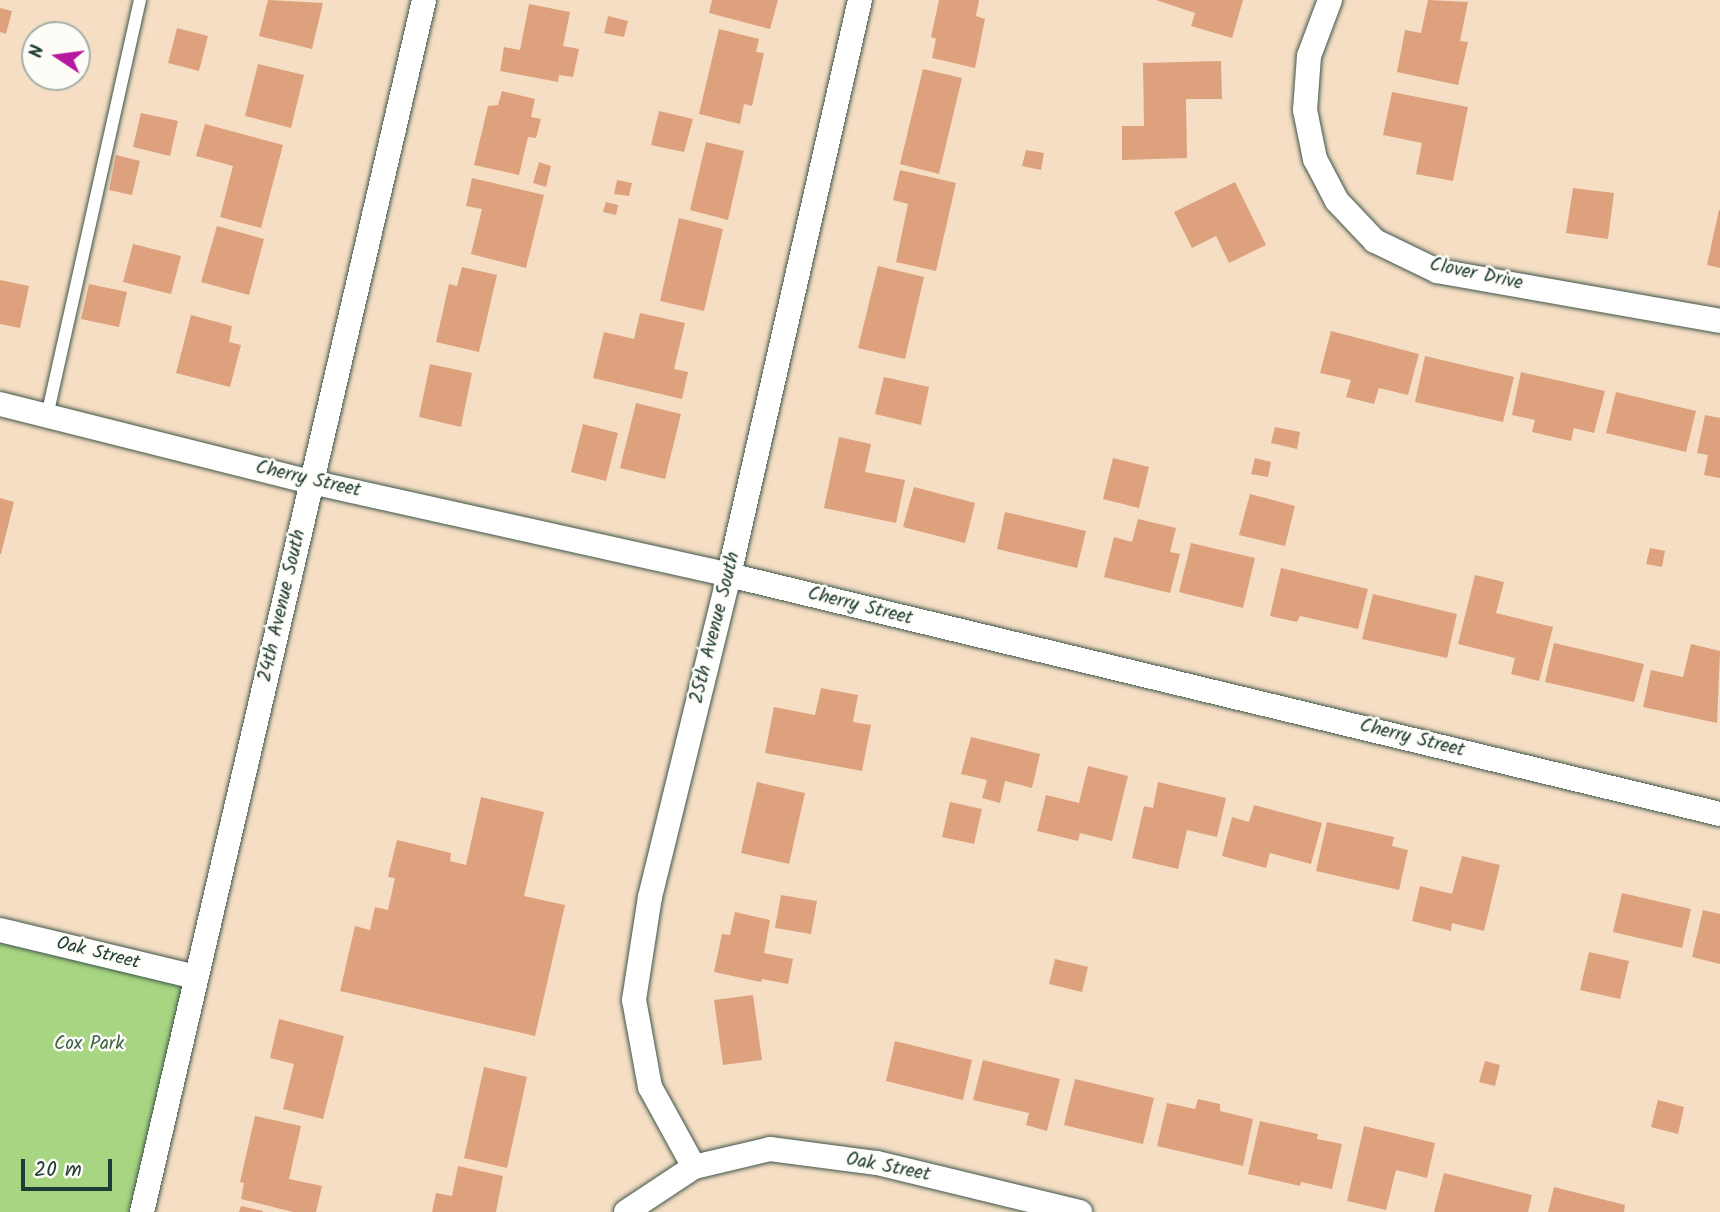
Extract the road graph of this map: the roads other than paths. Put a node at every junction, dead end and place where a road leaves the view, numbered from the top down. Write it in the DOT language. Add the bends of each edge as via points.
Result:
graph roads {
  1 [pos="140,0"];
  2 [pos="424,0"];
  3 [pos="860,0"];
  4 [pos="1330,0"];
  5 [pos="1720,321"];
  6 [pos="0,404"];
  7 [pos="47,416"];
  8 [pos="311,482"];
  9 [pos="729,575"];
  10 [pos="1720,814"];
  11 [pos="0,930"];
  12 [pos="196,977"];
  13 [pos="694,1167"];
  14 [pos="142,1212"];
  15 [pos="626,1212"];
  16 [pos="1080,1212"];
  1 -- 7 [label="lane"];
  2 -- 8 [label="street, 24th Avenue South"];
  3 -- 9 [label="street, 25th Avenue South"];
  4 -- 5 [label="street, Clover Drive" via="1309,56 1305,110 1315,159 1337,201 1375,241 1437,271"];
  6 -- 7 [label="street, Cherry Street"];
  7 -- 8 [label="street, Cherry Street"];
  8 -- 9 [label="street, Cherry Street"];
  8 -- 12 [label="street, 24th Avenue South"];
  9 -- 10 [label="street, Cherry Street"];
  9 -- 13 [label="street, 25th Avenue South" via="650,897 634,1000 650,1087"];
  11 -- 12 [label="street, Oak Street"];
  12 -- 14 [label="street, 24th Avenue South"];
  13 -- 15 [label="street"];
  13 -- 16 [label="street, Oak Street" via="770,1149 877,1163"];
}
